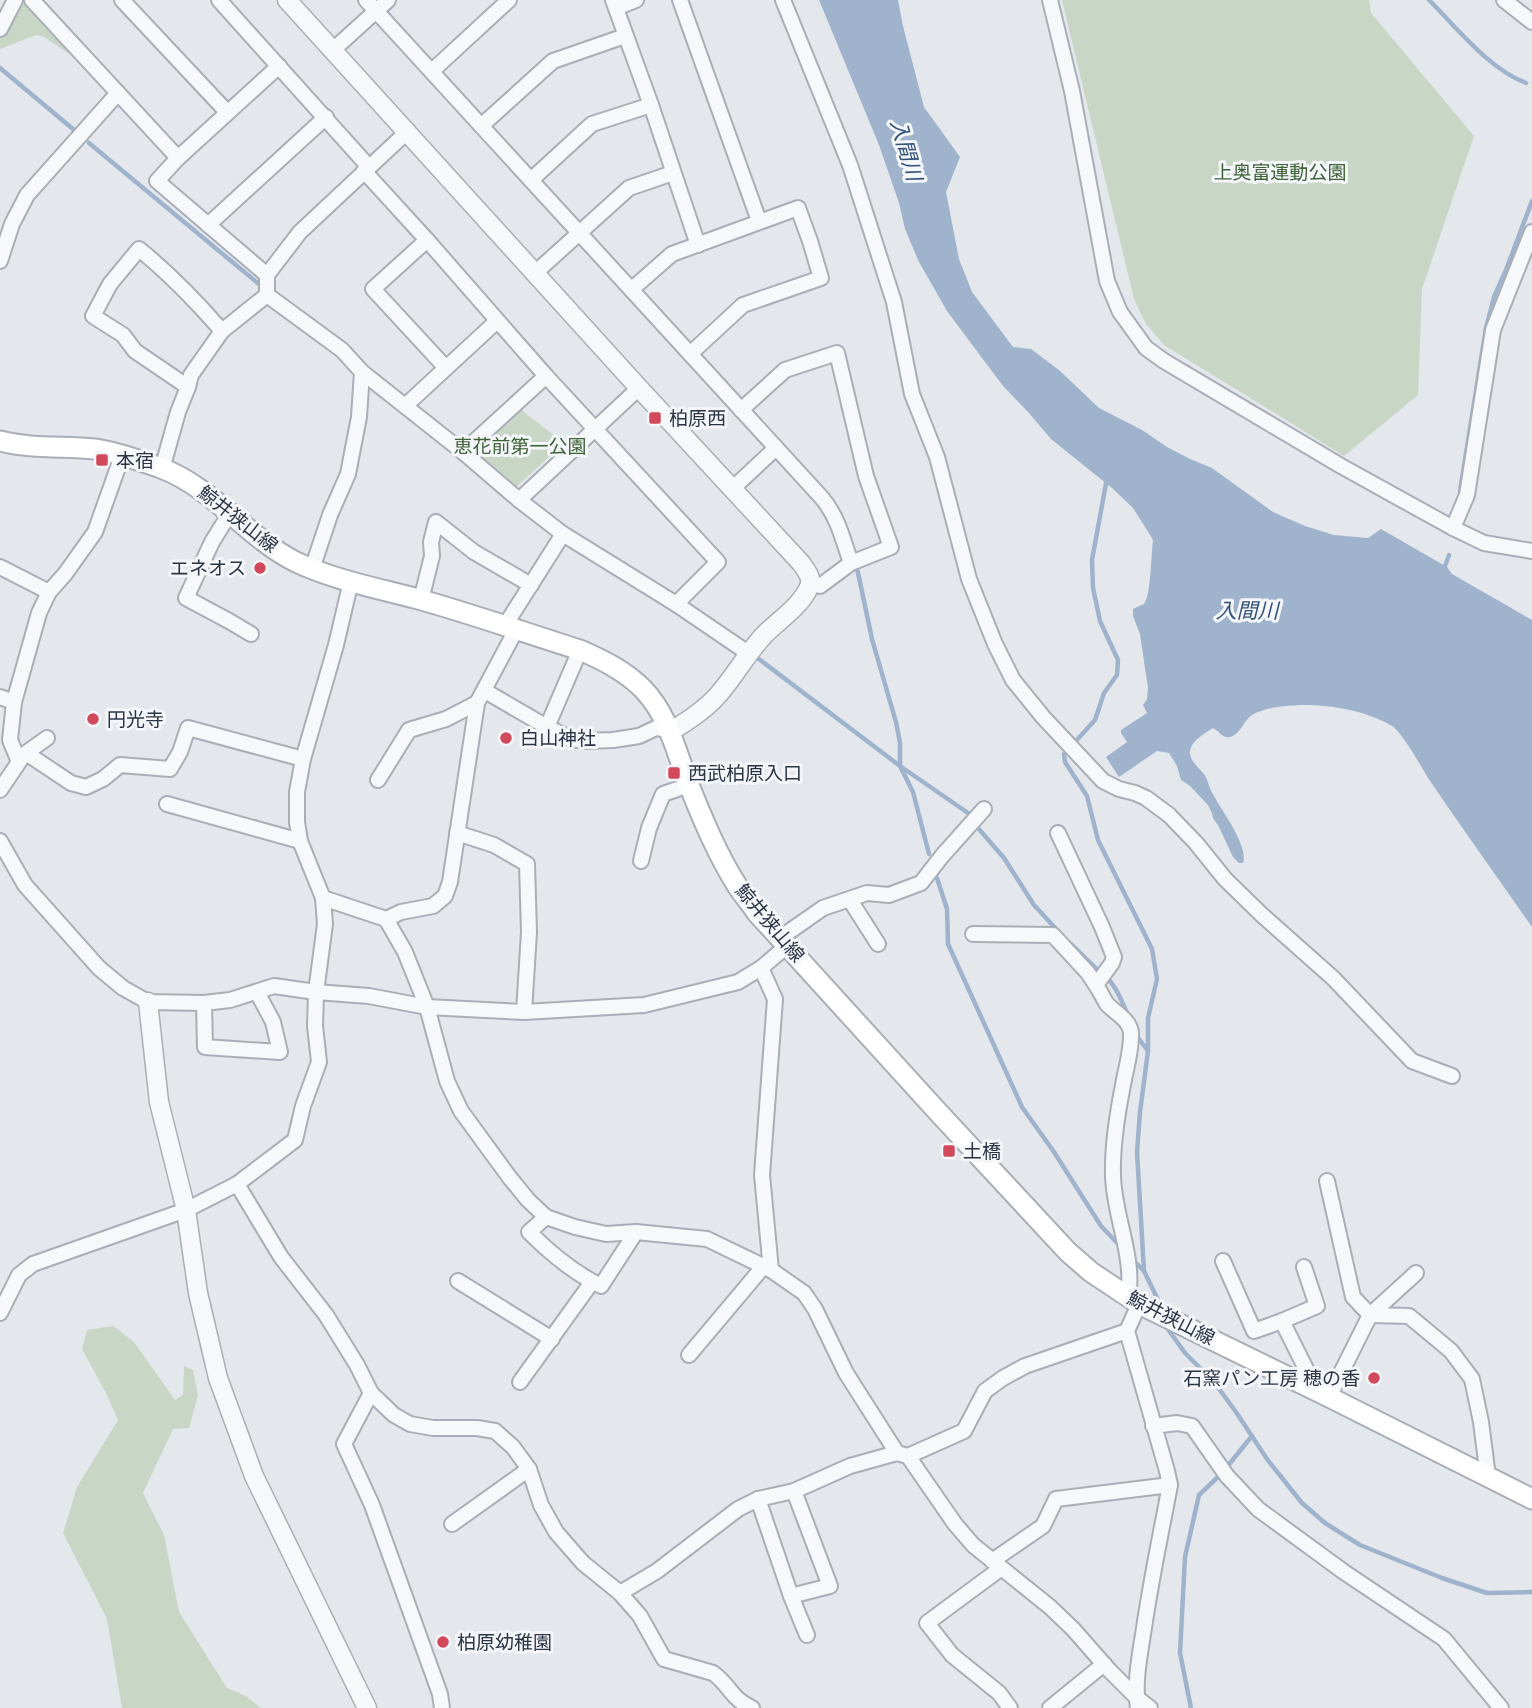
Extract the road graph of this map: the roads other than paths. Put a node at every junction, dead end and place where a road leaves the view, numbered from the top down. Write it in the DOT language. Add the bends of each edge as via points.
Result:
graph roads {
  1 [pos="15,0"];
  2 [pos="32,0"];
  3 [pos="122,0"];
  4 [pos="219,0"];
  5 [pos="287,0"];
  6 [pos="388,0"];
  7 [pos="509,0"];
  8 [pos="636,0"];
  9 [pos="680,0"];
  10 [pos="783,0"];
  11 [pos="1050,0"];
  12 [pos="1504,0"];
  13 [pos="615,4"];
  14 [pos="371,5"];
  15 [pos="1532,22"];
  16 [pos="0,29"];
  17 [pos="625,36"];
  18 [pos="333,50"];
  19 [pos="279,66"];
  20 [pos="432,71"];
  21 [pos="118,93"];
  22 [pos="651,105"];
  23 [pos="227,112"];
  24 [pos="326,117"];
  25 [pos="481,126"];
  26 [pos="408,131"];
  27 [pos="178,158"];
  28 [pos="367,169"];
  29 [pos="673,173"];
  30 [pos="531,180"];
  31 [pos="759,221"];
  32 [pos="208,225"];
  33 [pos="1532,232"];
  34 [pos="580,233"];
  35 [pos="427,240"];
  36 [pos="698,245"];
  37 [pos="0,261"];
  38 [pos="535,273"];
  39 [pos="267,275"];
  40 [pos="632,289"];
  41 [pos="267,295"];
  42 [pos="497,321"];
  43 [pos="222,331"];
  44 [pos="690,354"];
  45 [pos="446,368"];
  46 [pos="362,372"];
  47 [pos="546,376"];
  48 [pos="188,387"];
  49 [pos="639,388"];
  50 [pos="405,406"];
  51 [pos="741,410"];
  52 [pos="596,429"];
  53 [pos="0,442"];
  54 [pos="776,449"];
  55 [pos="463,452"];
  56 [pos="122,456"];
  57 [pos="162,469"];
  58 [pos="732,489"];
  59 [pos="519,500"];
  60 [pos="230,513"];
  61 [pos="1453,527"];
  62 [pos="563,534"];
  63 [pos="1532,551"];
  64 [pos="851,563"];
  65 [pos="0,568"];
  66 [pos="312,569"];
  67 [pos="351,581"];
  68 [pos="811,584"];
  69 [pos="530,585"];
  70 [pos="49,592"];
  71 [pos="421,600"];
  72 [pos="676,604"];
  73 [pos="510,629"];
  74 [pos="251,634"];
  75 [pos="580,650"];
  76 [pos="748,653"];
  77 [pos="481,696"];
  78 [pos="7,699"];
  79 [pos="547,727"];
  80 [pos="671,731"];
  81 [pos="47,737"];
  82 [pos="5,738"];
  83 [pos="22,757"];
  84 [pos="303,759"];
  85 [pos="379,780"];
  86 [pos="689,785"];
  87 [pos="0,790"];
  88 [pos="167,804"];
  89 [pos="984,809"];
  90 [pos="457,833"];
  91 [pos="1058,833"];
  92 [pos="0,841"];
  93 [pos="300,841"];
  94 [pos="641,861"];
  95 [pos="323,898"];
  96 [pos="850,900"];
  97 [pos="386,919"];
  98 [pos="973,934"];
  99 [pos="784,942"];
  100 [pos="878,944"];
  101 [pos="761,968"];
  102 [pos="1096,985"];
  103 [pos="257,992"];
  104 [pos="316,992"];
  105 [pos="148,1002"];
  106 [pos="204,1003"];
  107 [pos="427,1007"];
  108 [pos="524,1012"];
  109 [pos="1452,1076"];
  110 [pos="1327,1181"];
  111 [pos="237,1184"];
  112 [pos="186,1210"];
  113 [pos="546,1217"];
  114 [pos="636,1232"];
  115 [pos="1223,1261"];
  116 [pos="1304,1267"];
  117 [pos="767,1268"];
  118 [pos="1416,1273"];
  119 [pos="458,1281"];
  120 [pos="592,1282"];
  121 [pos="1134,1301"];
  122 [pos="0,1313"];
  123 [pos="1370,1315"];
  124 [pos="1282,1321"];
  125 [pos="1127,1331"];
  126 [pos="552,1339"];
  127 [pos="689,1355"];
  128 [pos="520,1382"];
  129 [pos="371,1393"];
  130 [pos="1323,1394"];
  131 [pos="1153,1426"];
  132 [pos="902,1454"];
  133 [pos="529,1469"];
  134 [pos="1488,1477"];
  135 [pos="1170,1485"];
  136 [pos="794,1491"];
  137 [pos="758,1499"];
  138 [pos="1532,1499"];
  139 [pos="452,1524"];
  140 [pos="996,1565"];
  141 [pos="620,1593"];
  142 [pos="791,1596"];
  143 [pos="807,1635"];
  144 [pos="1104,1664"];
  145 [pos="1137,1703"];
  146 [pos="367,1708"];
  147 [pos="442,1708"];
  148 [pos="752,1708"];
  149 [pos="1010,1708"];
  150 [pos="1050,1708"];
  151 [pos="1150,1708"];
  152 [pos="1501,1708"];
  1 -- 16 [label="street"];
  2 -- 21 [label="street"];
  3 -- 23 [label="street"];
  4 -- 19 [label="street"];
  5 -- 18 [label="street"];
  6 -- 14 [label="street"];
  7 -- 20 [label="street"];
  8 -- 13 [label="street"];
  9 -- 31 [label="street"];
  10 -- 109 [label="street" via="850,165 894,302 912,394 937,457 969,579 1013,680 1094,772 1169,815 1225,879 1333,978 1412,1060"];
  11 -- 61 [label="street" via="1072,91 1107,282 1120,312 1146,348"];
  12 -- 15 [label="street"];
  13 -- 17 [label="street"];
  14 -- 18 [label="street"];
  14 -- 20 [label="street"];
  17 -- 22 [label="street"];
  17 -- 25 [label="street" via="553,61"];
  18 -- 26 [label="street"];
  19 -- 23 [label="street"];
  19 -- 24 [label="street"];
  20 -- 25 [label="street"];
  21 -- 27 [label="street"];
  21 -- 37 [label="street" via="27,195"];
  22 -- 29 [label="street"];
  22 -- 30 [label="street" via="592,124"];
  23 -- 27 [label="street"];
  24 -- 28 [label="street"];
  24 -- 32 [label="street"];
  25 -- 30 [label="street"];
  26 -- 28 [label="street"];
  26 -- 38 [label="street"];
  27 -- 32 [label="street" via="157,181"];
  28 -- 35 [label="street"];
  28 -- 39 [label="street" via="300,232"];
  29 -- 34 [label="street" via="629,188"];
  29 -- 36 [label="street"];
  30 -- 34 [label="street"];
  31 -- 36 [label="street"];
  31 -- 44 [label="street" via="798,208 821,278 743,305"];
  32 -- 39 [label="street"];
  33 -- 61 [label="street" via="1493,330 1467,495"];
  34 -- 38 [label="street"];
  34 -- 40 [label="street"];
  35 -- 42 [label="street"];
  35 -- 45 [label="street" via="373,289"];
  36 -- 40 [label="street" via="672,254"];
  38 -- 49 [label="street"];
  39 -- 41 [label="street"];
  40 -- 44 [label="street"];
  41 -- 43 [label="street"];
  41 -- 46 [label="street" via="342,350"];
  42 -- 45 [label="street"];
  42 -- 47 [label="street"];
  43 -- 48 [label="street" via="191,375"];
  43 -- 48 [label="street" via="189,293 139,249 110,284 93,316"];
  44 -- 51 [label="street"];
  45 -- 50 [label="street"];
  46 -- 50 [label="street"];
  46 -- 66 [label="street" via="348,474"];
  47 -- 52 [label="street"];
  47 -- 55 [label="street"];
  48 -- 57 [label="street"];
  49 -- 52 [label="street"];
  49 -- 58 [label="street"];
  50 -- 55 [label="street"];
  51 -- 54 [label="street"];
  51 -- 64 [label="street" via="785,370 836,353 866,475 891,547"];
  52 -- 59 [label="street"];
  52 -- 72 [label="street" via="718,562"];
  53 -- 56 [label="main road, 鯨井狭山線"];
  54 -- 58 [label="street"];
  54 -- 64 [label="street" via="830,508"];
  55 -- 59 [label="street"];
  56 -- 57 [label="main road, 鯨井狭山線"];
  56 -- 70 [label="street" via="95,533"];
  57 -- 60 [label="main road, 鯨井狭山線" via="184,479"];
  58 -- 68 [label="street" via="801,562"];
  59 -- 62 [label="street"];
  60 -- 66 [label="main road, 鯨井狭山線" via="272,548"];
  60 -- 74 [label="street" via="186,598"];
  61 -- 63 [label="street" via="1484,543"];
  62 -- 69 [label="street"];
  62 -- 72 [label="street"];
  64 -- 68 [label="street" via="820,586"];
  65 -- 70 [label="street"];
  66 -- 67 [label="main road, 鯨井狭山線"];
  67 -- 71 [label="main road, 鯨井狭山線"];
  67 -- 84 [label="street"];
  68 -- 76 [label="street"];
  69 -- 71 [label="street" via="474,552 436,522"];
  69 -- 73 [label="street"];
  70 -- 78 [label="street"];
  71 -- 73 [label="main road, 鯨井狭山線"];
  72 -- 76 [label="street"];
  73 -- 75 [label="main road, 鯨井狭山線"];
  73 -- 77 [label="street"];
  75 -- 79 [label="street"];
  75 -- 80 [label="main road, 鯨井狭山線" via="629,676 659,709"];
  76 -- 80 [label="street" via="713,701"];
  77 -- 79 [label="street"];
  77 -- 85 [label="street" via="446,719 409,730"];
  77 -- 90 [label="street"];
  78 -- 82 [label="street"];
  79 -- 80 [label="street" via="585,741 639,736 656,728"];
  80 -- 86 [label="main road, 鯨井狭山線"];
  81 -- 83 [label="street"];
  82 -- 83 [label="street"];
  83 -- 84 [label="street" via="86,787 120,765 170,769 188,728"];
  83 -- 87 [label="street"];
  84 -- 93 [label="street" via="297,792"];
  86 -- 94 [label="street" via="663,794"];
  86 -- 99 [label="main road, 鯨井狭山線" via="738,887"];
  88 -- 93 [label="street"];
  89 -- 96 [label="street" via="920,883 890,895 867,894"];
  90 -- 97 [label="street" via="445,896 433,906"];
  90 -- 108 [label="street" via="494,845 527,864"];
  91 -- 102 [label="street" via="1114,957"];
  92 -- 105 [label="street" via="25,885 90,959 123,988"];
  93 -- 95 [label="street"];
  95 -- 97 [label="street"];
  95 -- 104 [label="street" via="325,924"];
  96 -- 99 [label="street" via="822,908"];
  96 -- 100 [label="street"];
  97 -- 107 [label="street"];
  98 -- 102 [label="street" via="1053,935"];
  99 -- 101 [label="street"];
  99 -- 121 [label="main road, 鯨井狭山線" via="1049,1232 1091,1272"];
  101 -- 108 [label="street" via="738,982 644,1005"];
  101 -- 117 [label="street" via="775,999 762,1175"];
  102 -- 121 [label="street" via="1131,1031 1113,1177"];
  103 -- 104 [label="street" via="274,986"];
  103 -- 106 [label="street"];
  103 -- 106 [label="street" via="273,1022 280,1052 205,1047"];
  104 -- 107 [label="street"];
  104 -- 111 [label="street" via="319,1062 295,1140"];
  105 -- 106 [label="street"];
  105 -- 112 [label="street" via="159,1101"];
  107 -- 108 [label="street"];
  107 -- 113 [label="street" via="447,1081 461,1111 510,1178"];
  110 -- 123 [label="street" via="1353,1297"];
  111 -- 112 [label="street"];
  111 -- 129 [label="street" via="281,1257 326,1315"];
  112 -- 122 [label="street" via="33,1264 19,1275"];
  112 -- 146 [label="street" via="198,1293 230,1415 254,1476"];
  113 -- 114 [label="street" via="606,1234"];
  113 -- 120 [label="street" via="528,1232"];
  114 -- 117 [label="street" via="706,1239"];
  114 -- 120 [label="street" via="601,1286"];
  115 -- 124 [label="street" via="1254,1331"];
  116 -- 124 [label="street" via="1317,1306"];
  117 -- 127 [label="street"];
  117 -- 132 [label="street" via="804,1293 846,1373"];
  118 -- 123 [label="street"];
  119 -- 126 [label="street"];
  120 -- 126 [label="street"];
  121 -- 125 [label="street"];
  121 -- 130 [label="main road, 鯨井狭山線"];
  123 -- 130 [label="street"];
  123 -- 134 [label="street" via="1409,1316 1451,1351 1472,1379"];
  124 -- 130 [label="street"];
  125 -- 131 [label="street"];
  125 -- 132 [label="street" via="1014,1372 985,1391 964,1431"];
  126 -- 128 [label="street"];
  129 -- 133 [label="street" via="410,1424 495,1431"];
  129 -- 147 [label="street" via="344,1444 372,1505"];
  130 -- 134 [label="main road, 鯨井狭山線"];
  131 -- 135 [label="street"];
  131 -- 152 [label="street" via="1192,1426 1227,1476 1258,1508 1444,1639"];
  132 -- 136 [label="street" via="850,1466"];
  132 -- 140 [label="street" via="954,1524"];
  133 -- 139 [label="street"];
  133 -- 141 [label="street" via="556,1532 583,1563"];
  134 -- 138 [label="main road, 鯨井狭山線"];
  135 -- 140 [label="street" via="1056,1499 1043,1526"];
  135 -- 145 [label="street" via="1138,1664"];
  136 -- 137 [label="street"];
  136 -- 142 [label="street" via="830,1586"];
  137 -- 141 [label="street"];
  137 -- 142 [label="street"];
  140 -- 144 [label="street" via="1050,1606"];
  140 -- 149 [label="street" via="927,1623 952,1655 999,1693"];
  141 -- 148 [label="street" via="640,1616 664,1659 713,1673 734,1697"];
  142 -- 143 [label="street"];
  144 -- 145 [label="street"];
  144 -- 150 [label="street"];
  145 -- 151 [label="street"];
}
